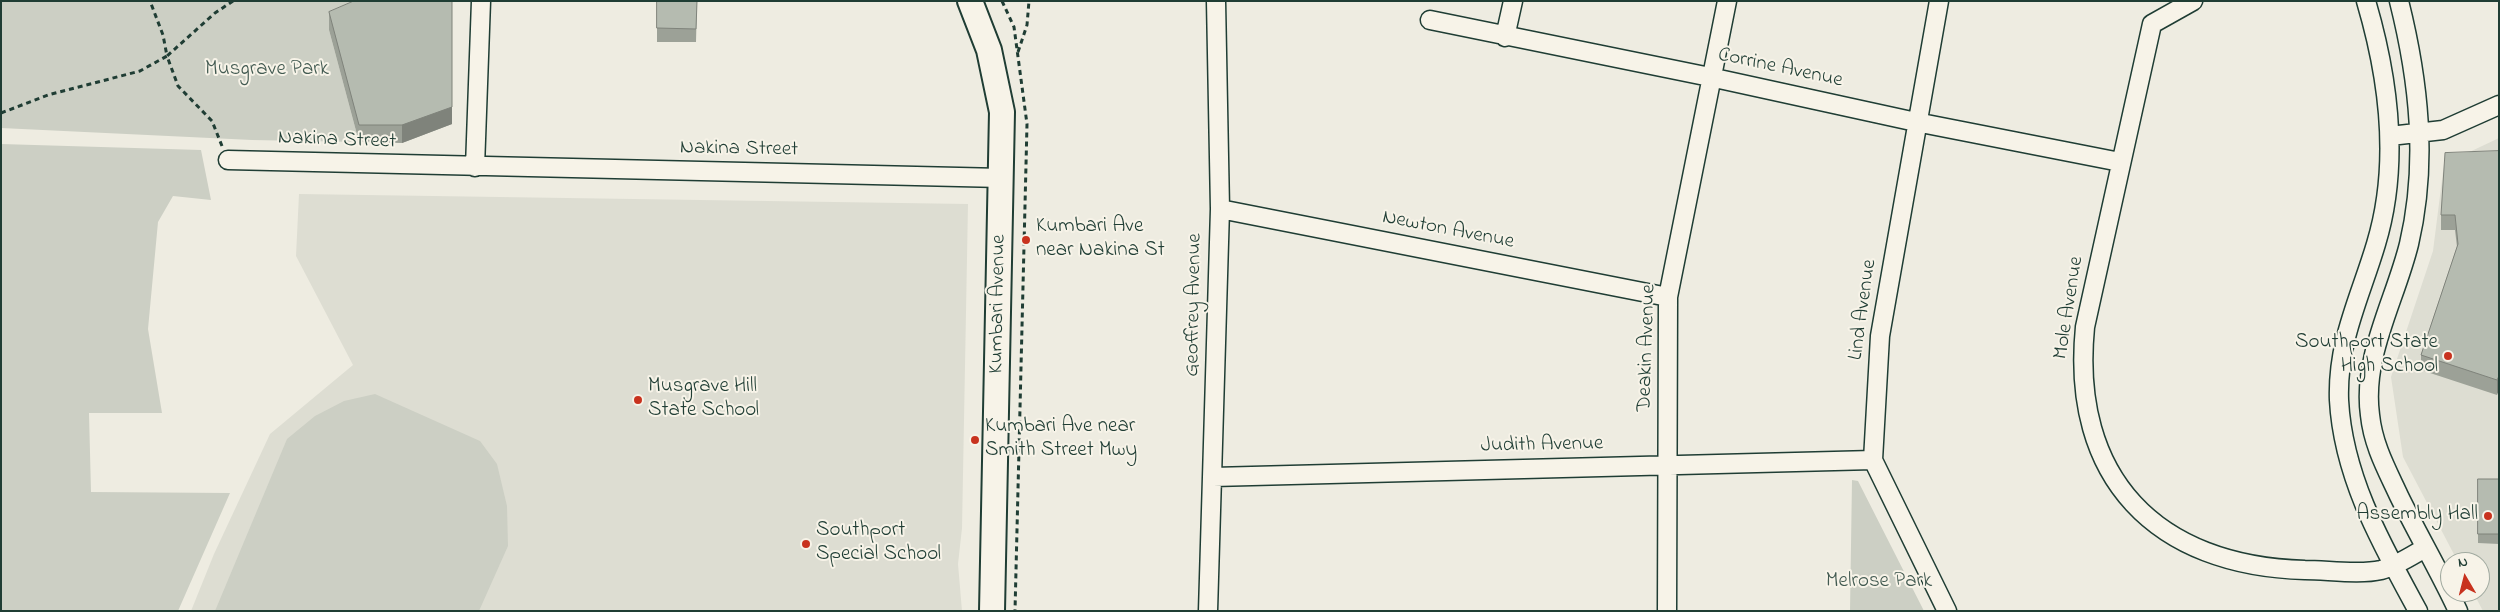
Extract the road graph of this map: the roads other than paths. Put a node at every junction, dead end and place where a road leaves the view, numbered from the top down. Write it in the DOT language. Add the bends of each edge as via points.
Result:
graph roads {
  1 [pos="481,1"];
  2 [pos="970,1"];
  3 [pos="1216,1"];
  4 [pos="1513,1"];
  5 [pos="1727,1"];
  6 [pos="1939,1"];
  7 [pos="2193,1"];
  8 [pos="2366,1"];
  9 [pos="2399,1"];
  10 [pos="1430,20"];
  11 [pos="1505,37"];
  12 [pos="1710,77"];
  13 [pos="2499,105"];
  14 [pos="1916,122"];
  15 [pos="2420,134"];
  16 [pos="2390,136"];
  17 [pos="228,160"];
  18 [pos="2120,162"];
  19 [pos="475,167"];
  20 [pos="1002,178"];
  21 [pos="1220,209"];
  22 [pos="1668,297"];
  23 [pos="1873,460"];
  24 [pos="1668,465"];
  25 [pos="1213,476"];
  26 [pos="2425,548"];
  27 [pos="2394,565"];
  28 [pos="992,611"];
  29 [pos="1208,611"];
  30 [pos="1667,611"];
  31 [pos="1947,611"];
  32 [pos="2418,611"];
  33 [pos="2458,611"];
  1 -- 19 [label="street"];
  2 -- 20 [label="main road, Kumbari Avenue" via="989,50 1002,112"];
  3 -- 21 [label="street, Geoffrey Avenue"];
  4 -- 11 [label="street"];
  5 -- 12 [label="street, Deakin Avenue"];
  6 -- 14 [label="street, Lind Avenue"];
  7 -- 18 [label="street, Mole Avenue" via="2152,24"];
  8 -- 16 [label="street" via="2382,73"];
  9 -- 15 [label="street" via="2416,84"];
  10 -- 11 [label="street, Corrine Avenue"];
  11 -- 12 [label="street, Corrine Avenue"];
  12 -- 14 [label="street, Corrine Avenue"];
  12 -- 22 [label="street, Deakin Avenue"];
  13 -- 15 [label="street" via="2458,125"];
  14 -- 18 [label="street, Corrine Avenue"];
  14 -- 23 [label="street, Lind Avenue" via="1880,336"];
  15 -- 16 [label="street"];
  15 -- 26 [label="street" via="2418,184 2410,238 2375,349 2368,394 2378,450"];
  16 -- 27 [label="street" via="2380,230 2346,332 2339,399 2344,443 2353,475"];
  17 -- 19 [label="street, Nakina Street"];
  18 -- 27 [label="street, Mole Avenue" via="2082,350 2086,408 2100,452 2113,478 2142,513 2176,538 2199,549 2283,569 2375,571"];
  19 -- 20 [label="street, Nakina Street"];
  20 -- 28 [label="main road, Kumbari Avenue"];
  21 -- 22 [label="street, Newton Avenue"];
  21 -- 25 [label="street, Geoffrey Avenue"];
  22 -- 24 [label="street, Deakin Avenue"];
  23 -- 24 [label="street, Judith Avenue"];
  23 -- 31 [label="street, Lind Avenue"];
  24 -- 25 [label="street, Judith Avenue"];
  24 -- 30 [label="street, Deakin Avenue"];
  25 -- 29 [label="street, Geoffrey Avenue"];
  26 -- 27 [label="street, Mole Avenue"];
  26 -- 33 [label="street"];
  27 -- 32 [label="street"];
}
